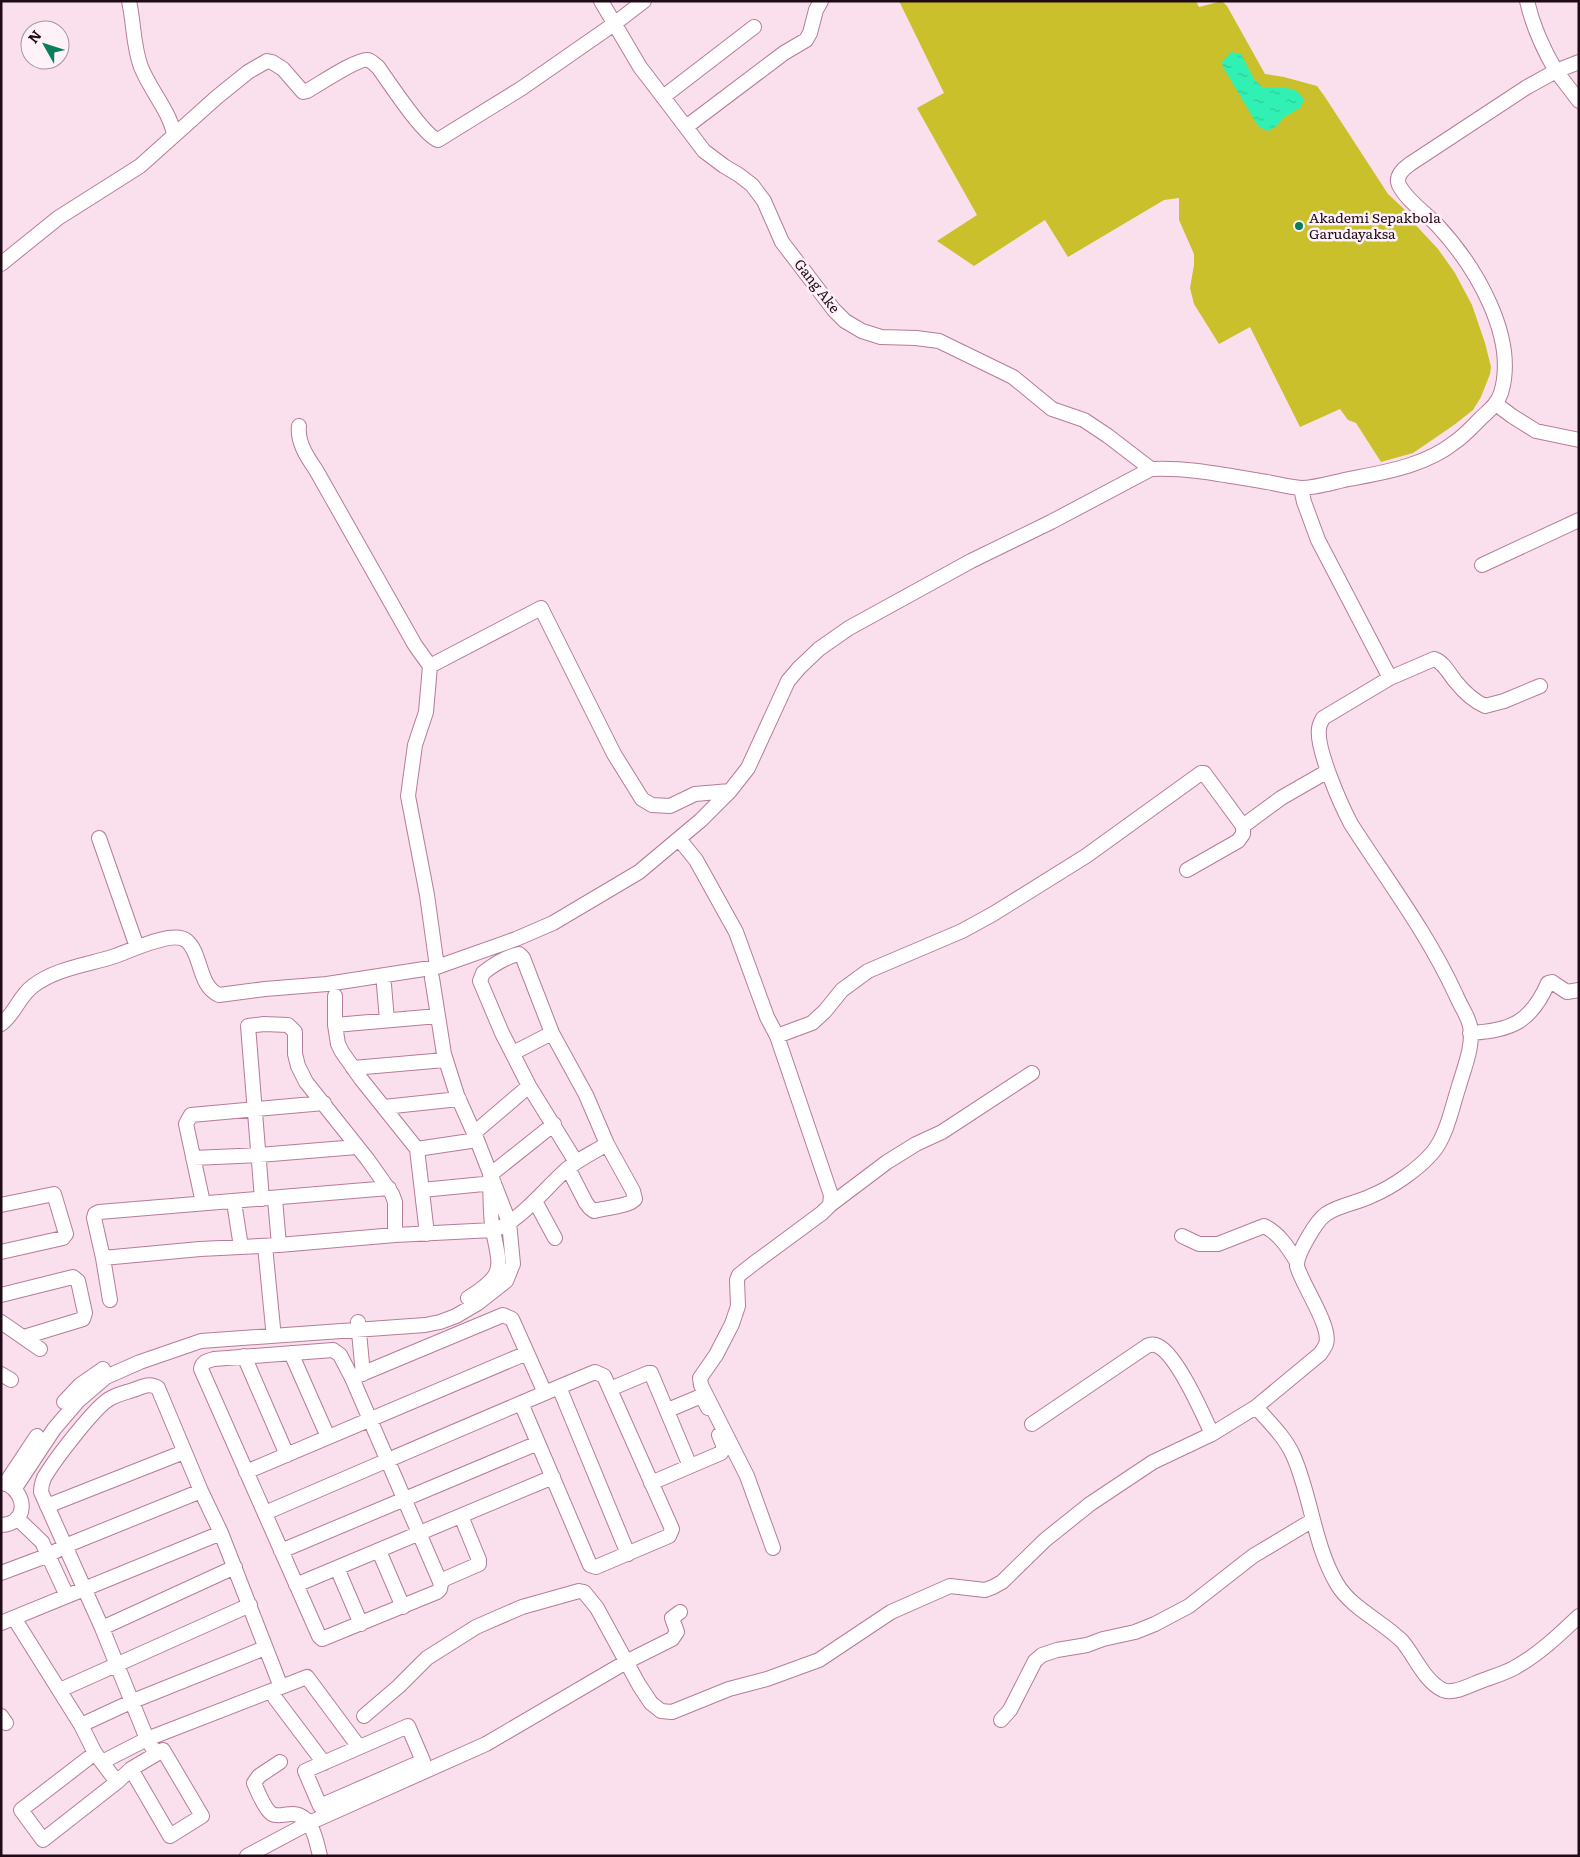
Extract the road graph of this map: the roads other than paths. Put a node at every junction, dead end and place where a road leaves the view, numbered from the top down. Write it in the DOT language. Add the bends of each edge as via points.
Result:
graph roads {
  1 [pos="129,1"];
  2 [pos="601,1"];
  3 [pos="644,1"];
  4 [pos="820,1"];
  5 [pos="1527,1"];
  6 [pos="614,24"];
  7 [pos="754,27"];
  8 [pos="1579,62"];
  9 [pos="1556,72"];
  10 [pos="663,97"];
  11 [pos="1579,101"];
  12 [pos="686,127"];
  13 [pos="174,134"];
  14 [pos="1,264"];
  15 [pos="1496,404"];
  16 [pos="299,426"];
  17 [pos="1579,440"];
  18 [pos="1151,470"];
  19 [pos="1301,488"];
  20 [pos="1579,520"];
  21 [pos="1482,565"];
  22 [pos="430,666"];
  23 [pos="1390,678"];
  24 [pos="1540,686"];
  25 [pos="1328,771"];
  26 [pos="730,791"];
  27 [pos="1243,826"];
  28 [pos="99,838"];
  29 [pos="679,839"];
  30 [pos="1187,870"];
  31 [pos="137,947"];
  32 [pos="435,972"];
  33 [pos="384,985"];
  34 [pos="1579,990"];
  35 [pos="335,996"];
  36 [pos="438,1016"];
  37 [pos="387,1020"];
  38 [pos="1,1024"];
  39 [pos="335,1025"];
  40 [pos="552,1033"];
  41 [pos="1470,1033"];
  42 [pos="777,1036"];
  43 [pos="513,1054"];
  44 [pos="445,1060"];
  45 [pos="353,1068"];
  46 [pos="1032,1073"];
  47 [pos="530,1086"];
  48 [pos="459,1099"];
  49 [pos="324,1103"];
  50 [pos="384,1107"];
  51 [pos="256,1109"];
  52 [pos="554,1124"];
  53 [pos="475,1137"];
  54 [pos="607,1144"];
  55 [pos="357,1146"];
  56 [pos="417,1149"];
  57 [pos="258,1155"];
  58 [pos="193,1158"];
  59 [pos="572,1165"];
  60 [pos="491,1180"];
  61 [pos="389,1188"];
  62 [pos="422,1190"];
  63 [pos="269,1199"];
  64 [pos="535,1201"];
  65 [pos="234,1202"];
  66 [pos="203,1203"];
  67 [pos="1,1205"];
  68 [pos="830,1205"];
  69 [pos="509,1222"];
  70 [pos="493,1230"];
  71 [pos="427,1234"];
  72 [pos="395,1235"];
  73 [pos="1182,1236"];
  74 [pos="555,1238"];
  75 [pos="272,1245"];
  76 [pos="241,1247"];
  77 [pos="1,1252"];
  78 [pos="103,1258"];
  79 [pos="1297,1262"];
  80 [pos="1,1295"];
  81 [pos="110,1300"];
  82 [pos="358,1326"];
  83 [pos="3,1327"];
  84 [pos="273,1328"];
  85 [pos="24,1337"];
  86 [pos="40,1349"];
  87 [pos="527,1352"];
  88 [pos="292,1353"];
  89 [pos="244,1356"];
  90 [pos="358,1376"];
  91 [pos="559,1387"];
  92 [pos="610,1389"];
  93 [pos="545,1393"];
  94 [pos="521,1403"];
  95 [pos="1256,1407"];
  96 [pos="668,1410"];
  97 [pos="370,1420"];
  98 [pos="1032,1424"];
  99 [pos="1214,1432"];
  100 [pos="328,1437"];
  101 [pos="538,1443"];
  102 [pos="184,1452"];
  103 [pos="287,1454"];
  104 [pos="388,1461"];
  105 [pos="690,1466"];
  106 [pos="246,1472"];
  107 [pos="553,1477"];
  108 [pos="651,1483"];
  109 [pos="7,1485"];
  110 [pos="201,1491"];
  111 [pos="404,1499"];
  112 [pos="47,1506"];
  113 [pos="265,1513"];
  114 [pos="461,1516"];
  115 [pos="17,1518"];
  116 [pos="1313,1520"];
  117 [pos="1,1525"];
  118 [pos="221,1533"];
  119 [pos="419,1534"];
  120 [pos="65,1546"];
  121 [pos="773,1548"];
  122 [pos="281,1551"];
  123 [pos="379,1551"];
  124 [pos="628,1554"];
  125 [pos="49,1555"];
  126 [pos="235,1567"];
  127 [pos="337,1568"];
  128 [pos="1,1573"];
  129 [pos="440,1581"];
  130 [pos="296,1585"];
  131 [pos="84,1589"];
  132 [pos="68,1596"];
  133 [pos="250,1605"];
  134 [pos="403,1607"];
  135 [pos="680,1612"];
  136 [pos="1579,1616"];
  137 [pos="7,1620"];
  138 [pos="361,1624"];
  139 [pos="102,1628"];
  140 [pos="265,1648"];
  141 [pos="626,1662"];
  142 [pos="118,1665"];
  143 [pos="60,1690"];
  144 [pos="278,1693"];
  145 [pos="133,1701"];
  146 [pos="364,1716"];
  147 [pos="1001,1720"];
  148 [pos="82,1725"];
  149 [pos="147,1739"];
  150 [pos="359,1747"];
  151 [pos="156,1754"];
  152 [pos="99,1757"];
  153 [pos="280,1762"];
  154 [pos="324,1763"];
  155 [pos="131,1769"];
  156 [pos="117,1782"];
  157 [pos="309,1824"];
  158 [pos="247,1856"];
  159 [pos="320,1856"];
  1 -- 13 [label="street" via="141,67"];
  2 -- 6 [label="street, Gang Ake"];
  3 -- 6 [label="street"];
  4 -- 12 [label="street" via="806,40"];
  5 -- 9 [label="street" via="1540,42"];
  6 -- 10 [label="street, Gang Ake"];
  6 -- 13 [label="street" via="522,88 438,140 412,115 378,67 366,60 303,92 283,69 267,61 248,72"];
  7 -- 10 [label="street"];
  8 -- 9 [label="street"];
  9 -- 11 [label="street"];
  9 -- 15 [label="street" via="1410,164 1398,178 1399,186 1406,195 1449,238 1490,304 1503,340 1505,360"];
  10 -- 12 [label="street, Gang Ake"];
  12 -- 18 [label="street, Gang Ake" via="704,150 752,185 764,201 782,242 845,321 881,337 939,341 1014,377 1052,409 1084,420"];
  13 -- 14 [label="street" via="133,171 58,218"];
  15 -- 17 [label="street" via="1536,431"];
  15 -- 19 [label="street" via="1455,443 1431,457 1402,468"];
  16 -- 22 [label="street" via="299,439 308,458"];
  18 -- 19 [label="street" via="1203,472"];
  18 -- 26 [label="street" via="971,561 850,628 819,649 788,681 748,768"];
  19 -- 23 [label="street" via="1318,540"];
  20 -- 21 [label="street"];
  22 -- 26 [label="street" via="541,608 610,747 642,799 652,805 670,806 695,794"];
  22 -- 32 [label="street" via="426,712 416,745 408,796 430,913"];
  23 -- 24 [label="street" via="1434,659 1440,661 1469,696 1484,706"];
  23 -- 25 [label="street" via="1323,718 1319,735"];
  25 -- 27 [label="street" via="1281,798"];
  25 -- 41 [label="street" via="1351,824 1446,974 1470,1026"];
  26 -- 29 [label="street"];
  27 -- 30 [label="street" via="1243,834 1238,841"];
  27 -- 42 [label="street" via="1204,773 1201,774 1086,856 993,914 962,931 868,971 842,990 812,1023"];
  28 -- 31 [label="street"];
  29 -- 32 [label="street" via="638,872 553,923"];
  29 -- 42 [label="street" via="696,860 736,932"];
  31 -- 32 [label="street" via="157,940 186,939 209,988 219,995"];
  31 -- 38 [label="street" via="42,980 24,994"];
  32 -- 36 [label="street"];
  33 -- 37 [label="street"];
  34 -- 41 [label="street" via="1567,992 1552,982 1548,983 1526,1018 1514,1026"];
  35 -- 39 [label="street"];
  36 -- 37 [label="street"];
  36 -- 44 [label="street"];
  37 -- 39 [label="street"];
  39 -- 45 [label="street" via="338,1044"];
  40 -- 43 [label="street"];
  40 -- 43 [label="street" via="523,958 519,954 510,956 483,973 480,981"];
  40 -- 54 [label="street" via="586,1095"];
  41 -- 79 [label="street" via="1461,1080 1442,1138 1434,1152 1393,1185 1324,1215"];
  42 -- 68 [label="street" via="831,1195"];
  43 -- 47 [label="street"];
  44 -- 45 [label="street"];
  44 -- 48 [label="street"];
  45 -- 50 [label="street"];
  46 -- 68 [label="street" via="942,1132 887,1162"];
  47 -- 52 [label="street"];
  47 -- 53 [label="street"];
  48 -- 50 [label="street"];
  48 -- 53 [label="street"];
  49 -- 51 [label="street"];
  49 -- 51 [label="street" via="306,1082 298,1066 292,1028 264,1024 248,1026"];
  49 -- 55 [label="street"];
  50 -- 56 [label="street"];
  51 -- 57 [label="street"];
  51 -- 58 [label="street" via="192,1115 186,1124"];
  52 -- 59 [label="street"];
  52 -- 60 [label="street"];
  53 -- 56 [label="street"];
  53 -- 60 [label="street"];
  54 -- 59 [label="street"];
  54 -- 59 [label="street" via="633,1191 635,1199 632,1203 590,1208"];
  55 -- 57 [label="street"];
  55 -- 61 [label="street"];
  56 -- 62 [label="street"];
  57 -- 58 [label="street"];
  57 -- 63 [label="street"];
  58 -- 66 [label="street"];
  59 -- 64 [label="street"];
  60 -- 62 [label="street"];
  60 -- 69 [label="street"];
  60 -- 70 [label="street"];
  61 -- 63 [label="street"];
  61 -- 72 [label="street" via="395,1202"];
  62 -- 71 [label="street"];
  63 -- 65 [label="street"];
  63 -- 75 [label="street"];
  64 -- 69 [label="street"];
  64 -- 74 [label="street"];
  65 -- 66 [label="street"];
  65 -- 76 [label="street"];
  66 -- 78 [label="street" via="95,1214"];
  67 -- 77 [label="street" via="54,1194 66,1234 63,1238"];
  68 -- 121 [label="street" via="739,1275 738,1306 732,1324 703,1374 701,1385 747,1476"];
  69 -- 70 [label="street"];
  69 -- 82 [label="street" via="512,1269 506,1281 490,1294 456,1316 440,1322"];
  70 -- 71 [label="street"];
  70 -- 82 [label="street" via="499,1265 496,1274 476,1294 456,1307 436,1314"];
  71 -- 72 [label="street"];
  72 -- 75 [label="street"];
  73 -- 79 [label="street" via="1210,1245 1264,1226 1277,1235"];
  75 -- 76 [label="street"];
  75 -- 84 [label="street"];
  76 -- 78 [label="street"];
  78 -- 81 [label="street"];
  79 -- 95 [label="street" via="1298,1272 1323,1323 1326,1344 1315,1358"];
  80 -- 85 [label="street" via="73,1277 78,1281 85,1313 83,1318"];
  82 -- 84 [label="street"];
  82 -- 90 [label="street"];
  82 -- 109 [label="street" via="201,1341 132,1366 106,1378 78,1401"];
  83 -- 85 [label="street"];
  84 -- 109 [label="street" via="182,1338 100,1371 80,1385 40,1432"];
  85 -- 86 [label="street"];
  87 -- 90 [label="street" via="512,1319 503,1315"];
  87 -- 93 [label="street"];
  87 -- 97 [label="street"];
  88 -- 89 [label="street"];
  88 -- 90 [label="street" via="333,1350"];
  88 -- 100 [label="street"];
  89 -- 103 [label="street"];
  89 -- 106 [label="street" via="214,1359 202,1364 201,1369"];
  90 -- 97 [label="street"];
  91 -- 92 [label="street" via="595,1372 604,1376"];
  91 -- 93 [label="street"];
  91 -- 124 [label="street"];
  92 -- 96 [label="street" via="651,1373"];
  92 -- 108 [label="street"];
  93 -- 94 [label="street"];
  94 -- 101 [label="street"];
  94 -- 104 [label="street"];
  95 -- 99 [label="street"];
  95 -- 116 [label="street" via="1292,1453"];
  96 -- 105 [label="street"];
  96 -- 105 [label="street" via="702,1398 724,1447 720,1453"];
  97 -- 100 [label="street"];
  97 -- 104 [label="street"];
  98 -- 99 [label="street" via="1153,1344 1165,1351 1183,1376"];
  99 -- 141 [label="street" via="1153,1462 1090,1504 1045,1540 1002,1582 984,1590 950,1586 891,1612 805,1666 667,1712 651,1703"];
  100 -- 103 [label="street"];
  101 -- 107 [label="street"];
  101 -- 111 [label="street"];
  102 -- 110 [label="street"];
  102 -- 112 [label="street"];
  102 -- 112 [label="street" via="158,1388 147,1385 110,1398 82,1427 44,1478 41,1492"];
  103 -- 106 [label="street"];
  104 -- 111 [label="street"];
  104 -- 113 [label="street"];
  105 -- 108 [label="street"];
  106 -- 113 [label="street"];
  107 -- 114 [label="street"];
  107 -- 124 [label="street" via="590,1565 596,1567"];
  108 -- 124 [label="street" via="671,1533"];
  109 -- 115 [label="street" via="19,1493 22,1506"];
  110 -- 118 [label="street"];
  110 -- 120 [label="street"];
  111 -- 119 [label="street"];
  111 -- 122 [label="street"];
  112 -- 120 [label="street"];
  113 -- 122 [label="street"];
  114 -- 119 [label="street"];
  114 -- 129 [label="street" via="479,1564"];
  115 -- 117 [label="street"];
  115 -- 125 [label="street" via="42,1542"];
  116 -- 136 [label="street" via="1330,1570 1341,1590 1401,1641 1441,1688 1450,1691 1513,1669 1537,1653"];
  116 -- 147 [label="street" via="1253,1556 1189,1606 1155,1624 1042,1655"];
  118 -- 126 [label="street"];
  118 -- 131 [label="street"];
  119 -- 123 [label="street"];
  119 -- 129 [label="street"];
  120 -- 125 [label="street"];
  120 -- 131 [label="street"];
  122 -- 130 [label="street"];
  123 -- 127 [label="street"];
  123 -- 134 [label="street"];
  125 -- 128 [label="street"];
  125 -- 132 [label="street"];
  126 -- 133 [label="street"];
  126 -- 139 [label="street"];
  127 -- 130 [label="street"];
  127 -- 138 [label="street"];
  129 -- 134 [label="street" via="440,1590"];
  130 -- 138 [label="street" via="322,1639"];
  131 -- 132 [label="street"];
  131 -- 139 [label="street"];
  132 -- 137 [label="street"];
  133 -- 140 [label="street"];
  133 -- 142 [label="street"];
  134 -- 138 [label="street"];
  135 -- 141 [label="street" via="672,1618 677,1632 675,1637"];
  137 -- 143 [label="street"];
  139 -- 142 [label="street"];
  140 -- 144 [label="street"];
  140 -- 145 [label="street"];
  141 -- 146 [label="street" via="597,1608 584,1592 579,1591 522,1607 476,1627 426,1658"];
  141 -- 157 [label="street" via="486,1744"];
  142 -- 143 [label="street"];
  142 -- 145 [label="street"];
  143 -- 148 [label="street"];
  144 -- 149 [label="street"];
  144 -- 150 [label="street" via="308,1677"];
  144 -- 154 [label="street"];
  145 -- 148 [label="street"];
  145 -- 149 [label="street"];
  148 -- 152 [label="street"];
  149 -- 151 [label="street"];
  149 -- 152 [label="street"];
  150 -- 154 [label="street"];
  150 -- 154 [label="street" via="408,1726 423,1761 320,1806 305,1771"];
  151 -- 155 [label="street"];
  151 -- 155 [label="street" via="163,1750 202,1816 170,1836"];
  152 -- 156 [label="street"];
  152 -- 156 [label="street" via="21,1810 43,1840"];
  153 -- 157 [label="street" via="255,1780 256,1788 269,1812 278,1816 302,1815"];
  155 -- 156 [label="street"];
  157 -- 158 [label="street"];
  157 -- 159 [label="street"];
}
